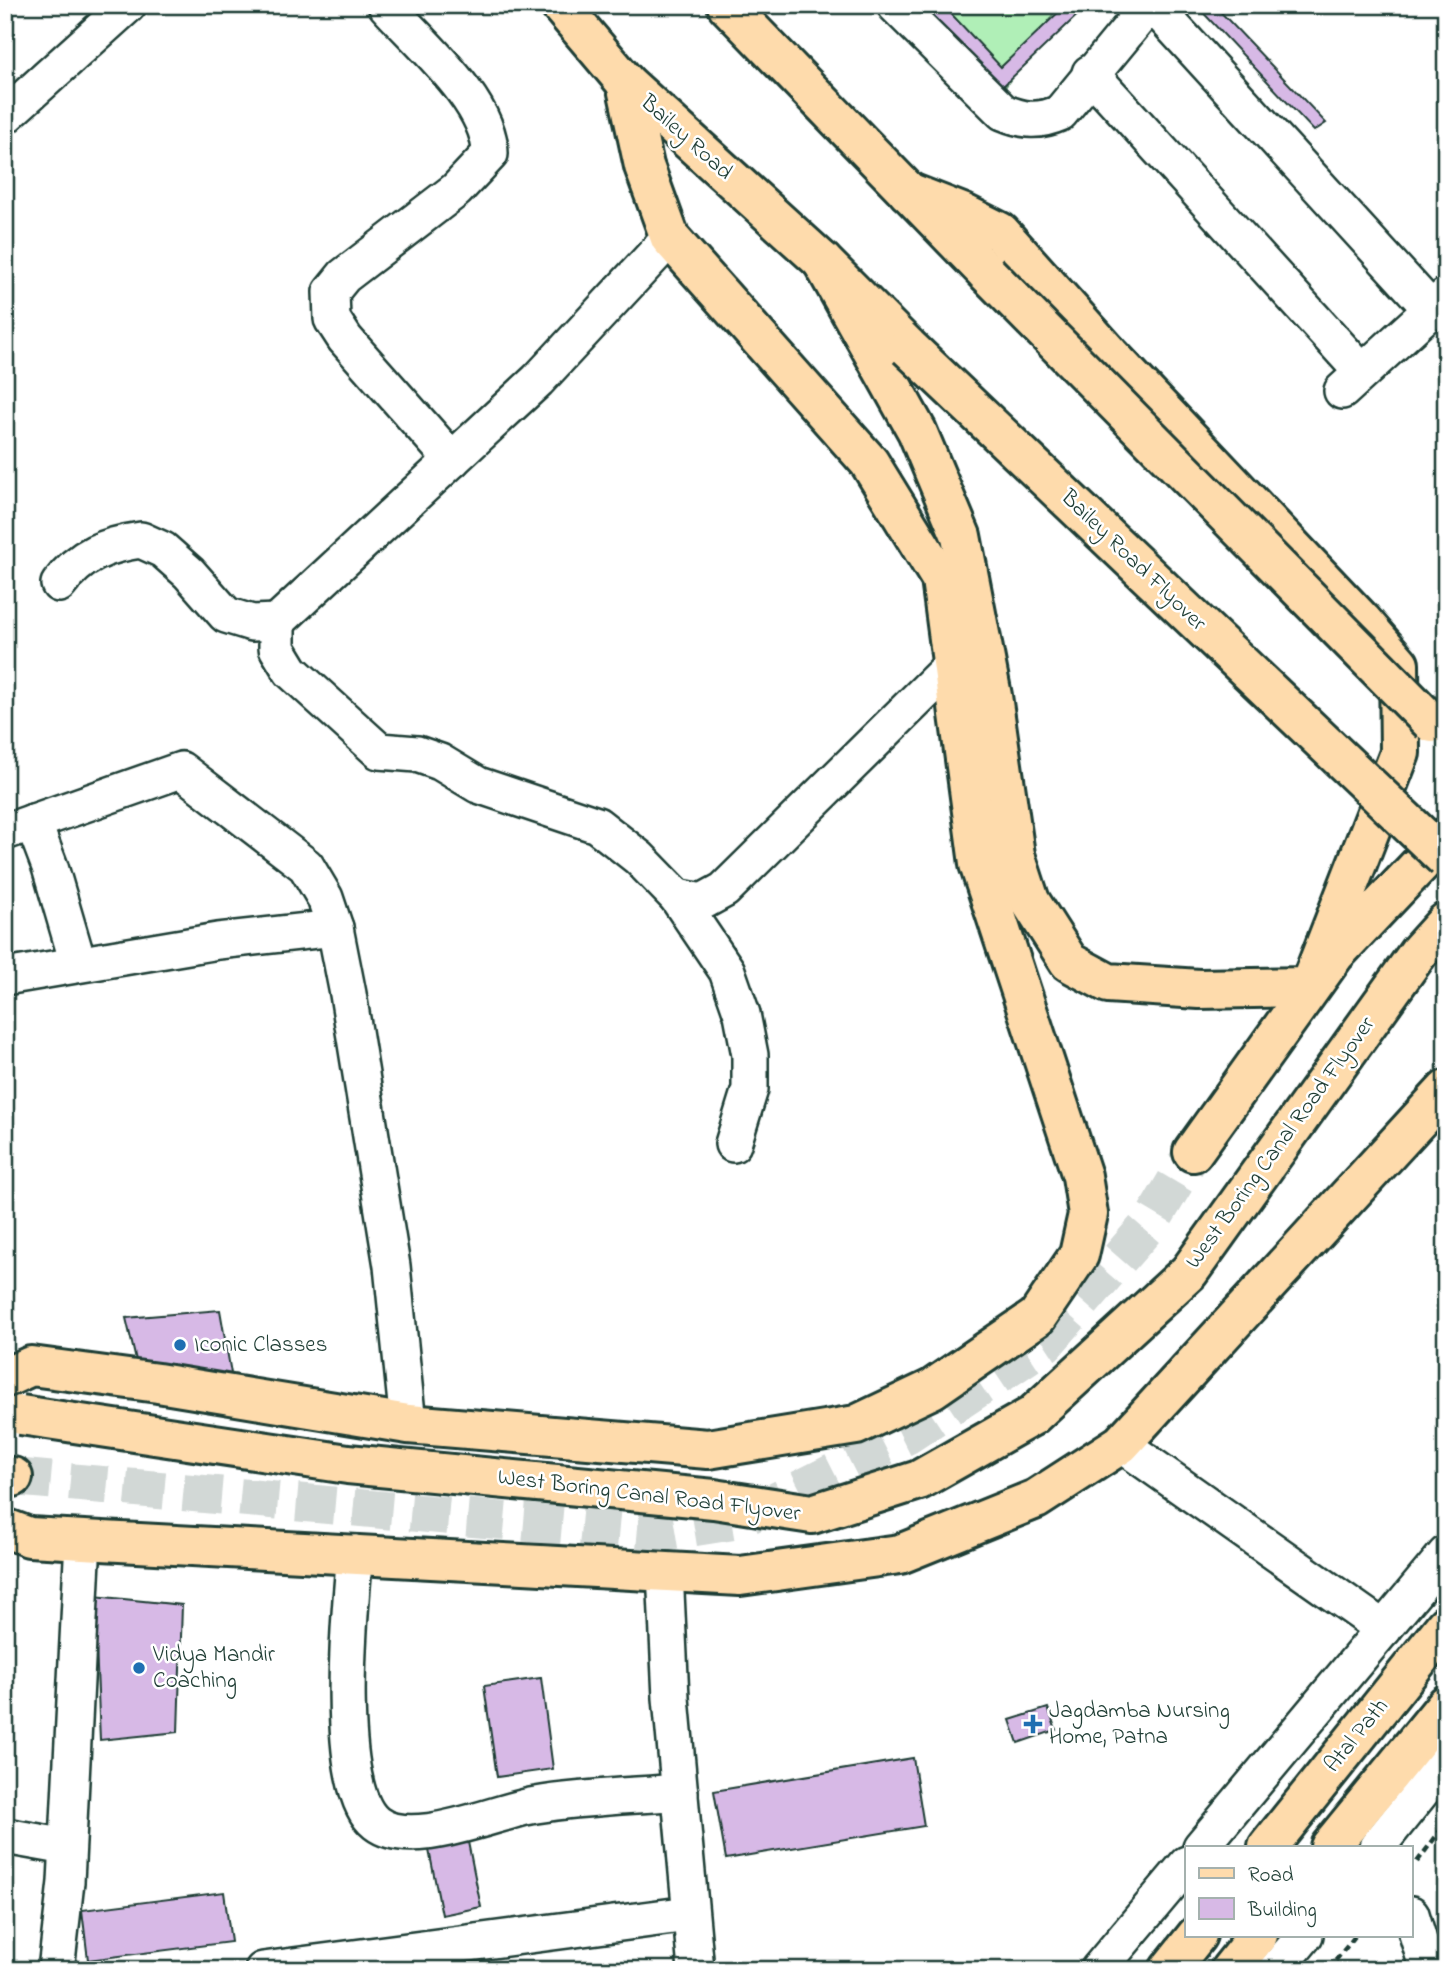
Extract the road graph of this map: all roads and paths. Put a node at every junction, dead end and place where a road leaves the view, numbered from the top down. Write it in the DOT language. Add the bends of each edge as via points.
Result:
graph roads {
  1 [pos="128,5"];
  2 [pos="386,5"];
  3 [pos="559,5"];
  4 [pos="727,5"];
  5 [pos="895,5"];
  6 [pos="1151,5"];
  7 [pos="1090,74"];
  8 [pos="626,83"];
  9 [pos="13,98"];
  10 [pos="908,192"];
  11 [pos="670,238"];
  12 [pos="822,261"];
  13 [pos="1439,302"];
  14 [pos="452,460"];
  15 [pos="59,584"];
  16 [pos="277,622"];
  17 [pos="952,666"];
  18 [pos="1446,737"];
  19 [pos="19,827"];
  20 [pos="1446,837"];
  21 [pos="1446,859"];
  22 [pos="677,897"];
  23 [pos="1446,922"];
  24 [pos="335,928"];
  25 [pos="78,963"];
  26 [pos="5,977"];
  27 [pos="1309,987"];
  28 [pos="1446,1090"];
  29 [pos="733,1144"];
  30 [pos="1193,1152"];
  31 [pos="5,1378"];
  32 [pos="13,1413"];
  33 [pos="408,1423"];
  34 [pos="1121,1444"];
  35 [pos="5,1528"];
  36 [pos="83,1539"];
  37 [pos="355,1553"];
  38 [pos="1446,1554"];
  39 [pos="665,1571"];
  40 [pos="1384,1629"];
  41 [pos="1438,1635"];
  42 [pos="1446,1705"];
  43 [pos="1446,1761"];
  44 [pos="680,1792"];
  45 [pos="1446,1823"];
  46 [pos="5,1836"];
  47 [pos="1202,1846"];
  48 [pos="1269,1846"];
  49 [pos="1331,1846"];
  50 [pos="1378,1846"];
  51 [pos="67,1847"];
  52 [pos="1417,1862"];
  53 [pos="1185,1866"];
  54 [pos="689,1914"];
  55 [pos="1412,1917"];
  56 [pos="1196,1937"];
  57 [pos="1256,1937"];
  58 [pos="1303,1937"];
  59 [pos="1354,1937"];
  60 [pos="56,1970"];
  61 [pos="263,1970"];
  62 [pos="696,1970"];
  63 [pos="1098,1970"];
  64 [pos="1169,1970"];
  65 [pos="1230,1970"];
  66 [pos="1276,1970"];
  67 [pos="1328,1970"];
  68 [pos="1428,1970"];
  1 -- 9 [label="street"];
  2 -- 14 [label="street" via="482,118 491,138 490,154 456,190 344,276 331,292 332,318 345,340"];
  3 -- 8 [label="main road, Bailey Road"];
  4 -- 10 [label="main road"];
  5 -- 7 [label="street" via="1003,112 1021,120 1060,113"];
  6 -- 7 [label="street"];
  6 -- 13 [label="street"];
  7 -- 13 [label="street" via="1352,382"];
  8 -- 11 [label="main road" via="644,166"];
  8 -- 12 [label="main road, Bailey Road"];
  10 -- 18 [label="main road, bridge"];
  10 -- 27 [label="main road" via="1000,232 1399,664 1400,753"];
  11 -- 14 [label="street" via="538,380"];
  11 -- 17 [label="main road" via="869,462 941,579"];
  12 -- 21 [label="main road, Bailey Road Flyover, bridge"];
  12 -- 27 [label="main road" via="917,431 961,536 992,696 1015,855 1030,901 1069,962 1108,983 1199,989"];
  14 -- 16 [label="street"];
  15 -- 16 [label="street" via="72,566 93,553 141,540 163,550 226,615 252,623"];
  16 -- 22 [label="street" via="277,648 291,671 379,751 417,754 478,785 597,825"];
  17 -- 22 [label="street" via="724,890 702,902"];
  17 -- 33 [label="main road" via="979,864 1070,1136 1088,1213 1079,1255 1037,1317 932,1389 856,1425 708,1449"];
  19 -- 24 [label="street" via="181,770 306,866 325,898"];
  19 -- 25 [label="street" via="50,867"];
  20 -- 27 [label="main road"];
  22 -- 29 [label="street" via="727,971 742,1014 750,1055 750,1089"];
  23 -- 32 [label="main road, West Boring Canal Road Flyover, bridge" via="1189,1272 1032,1416 919,1480 812,1514 714,1499 348,1464"];
  24 -- 25 [label="street"];
  24 -- 33 [label="street" via="391,1266"];
  25 -- 26 [label="street"];
  27 -- 30 [label="main road"];
  28 -- 34 [label="main road"];
  31 -- 33 [label="main road" via="31,1366"];
  34 -- 39 [label="main road" via="1036,1499 900,1554 740,1576"];
  34 -- 40 [label="street"];
  35 -- 36 [label="main road" via="29,1537"];
  36 -- 37 [label="main road"];
  36 -- 51 [label="street"];
  37 -- 39 [label="main road"];
  37 -- 44 [label="street" via="345,1652 354,1769 360,1803 377,1824 404,1833 434,1830 533,1805"];
  38 -- 40 [label="street"];
  39 -- 44 [label="street"];
  40 -- 47 [label="street"];
  41 -- 48 [label="main road, Atal Path"];
  42 -- 49 [label="main road"];
  43 -- 50 [label="street"];
  44 -- 54 [label="street"];
  45 -- 52 [label="path"];
  46 -- 51 [label="street"];
  51 -- 60 [label="street"];
  53 -- 63 [label="street"];
  54 -- 61 [label="street"];
  54 -- 62 [label="street"];
  55 -- 68 [label="street"];
  56 -- 64 [label="main road"];
  57 -- 65 [label="main road"];
  58 -- 66 [label="street"];
  59 -- 67 [label="path"];
}
